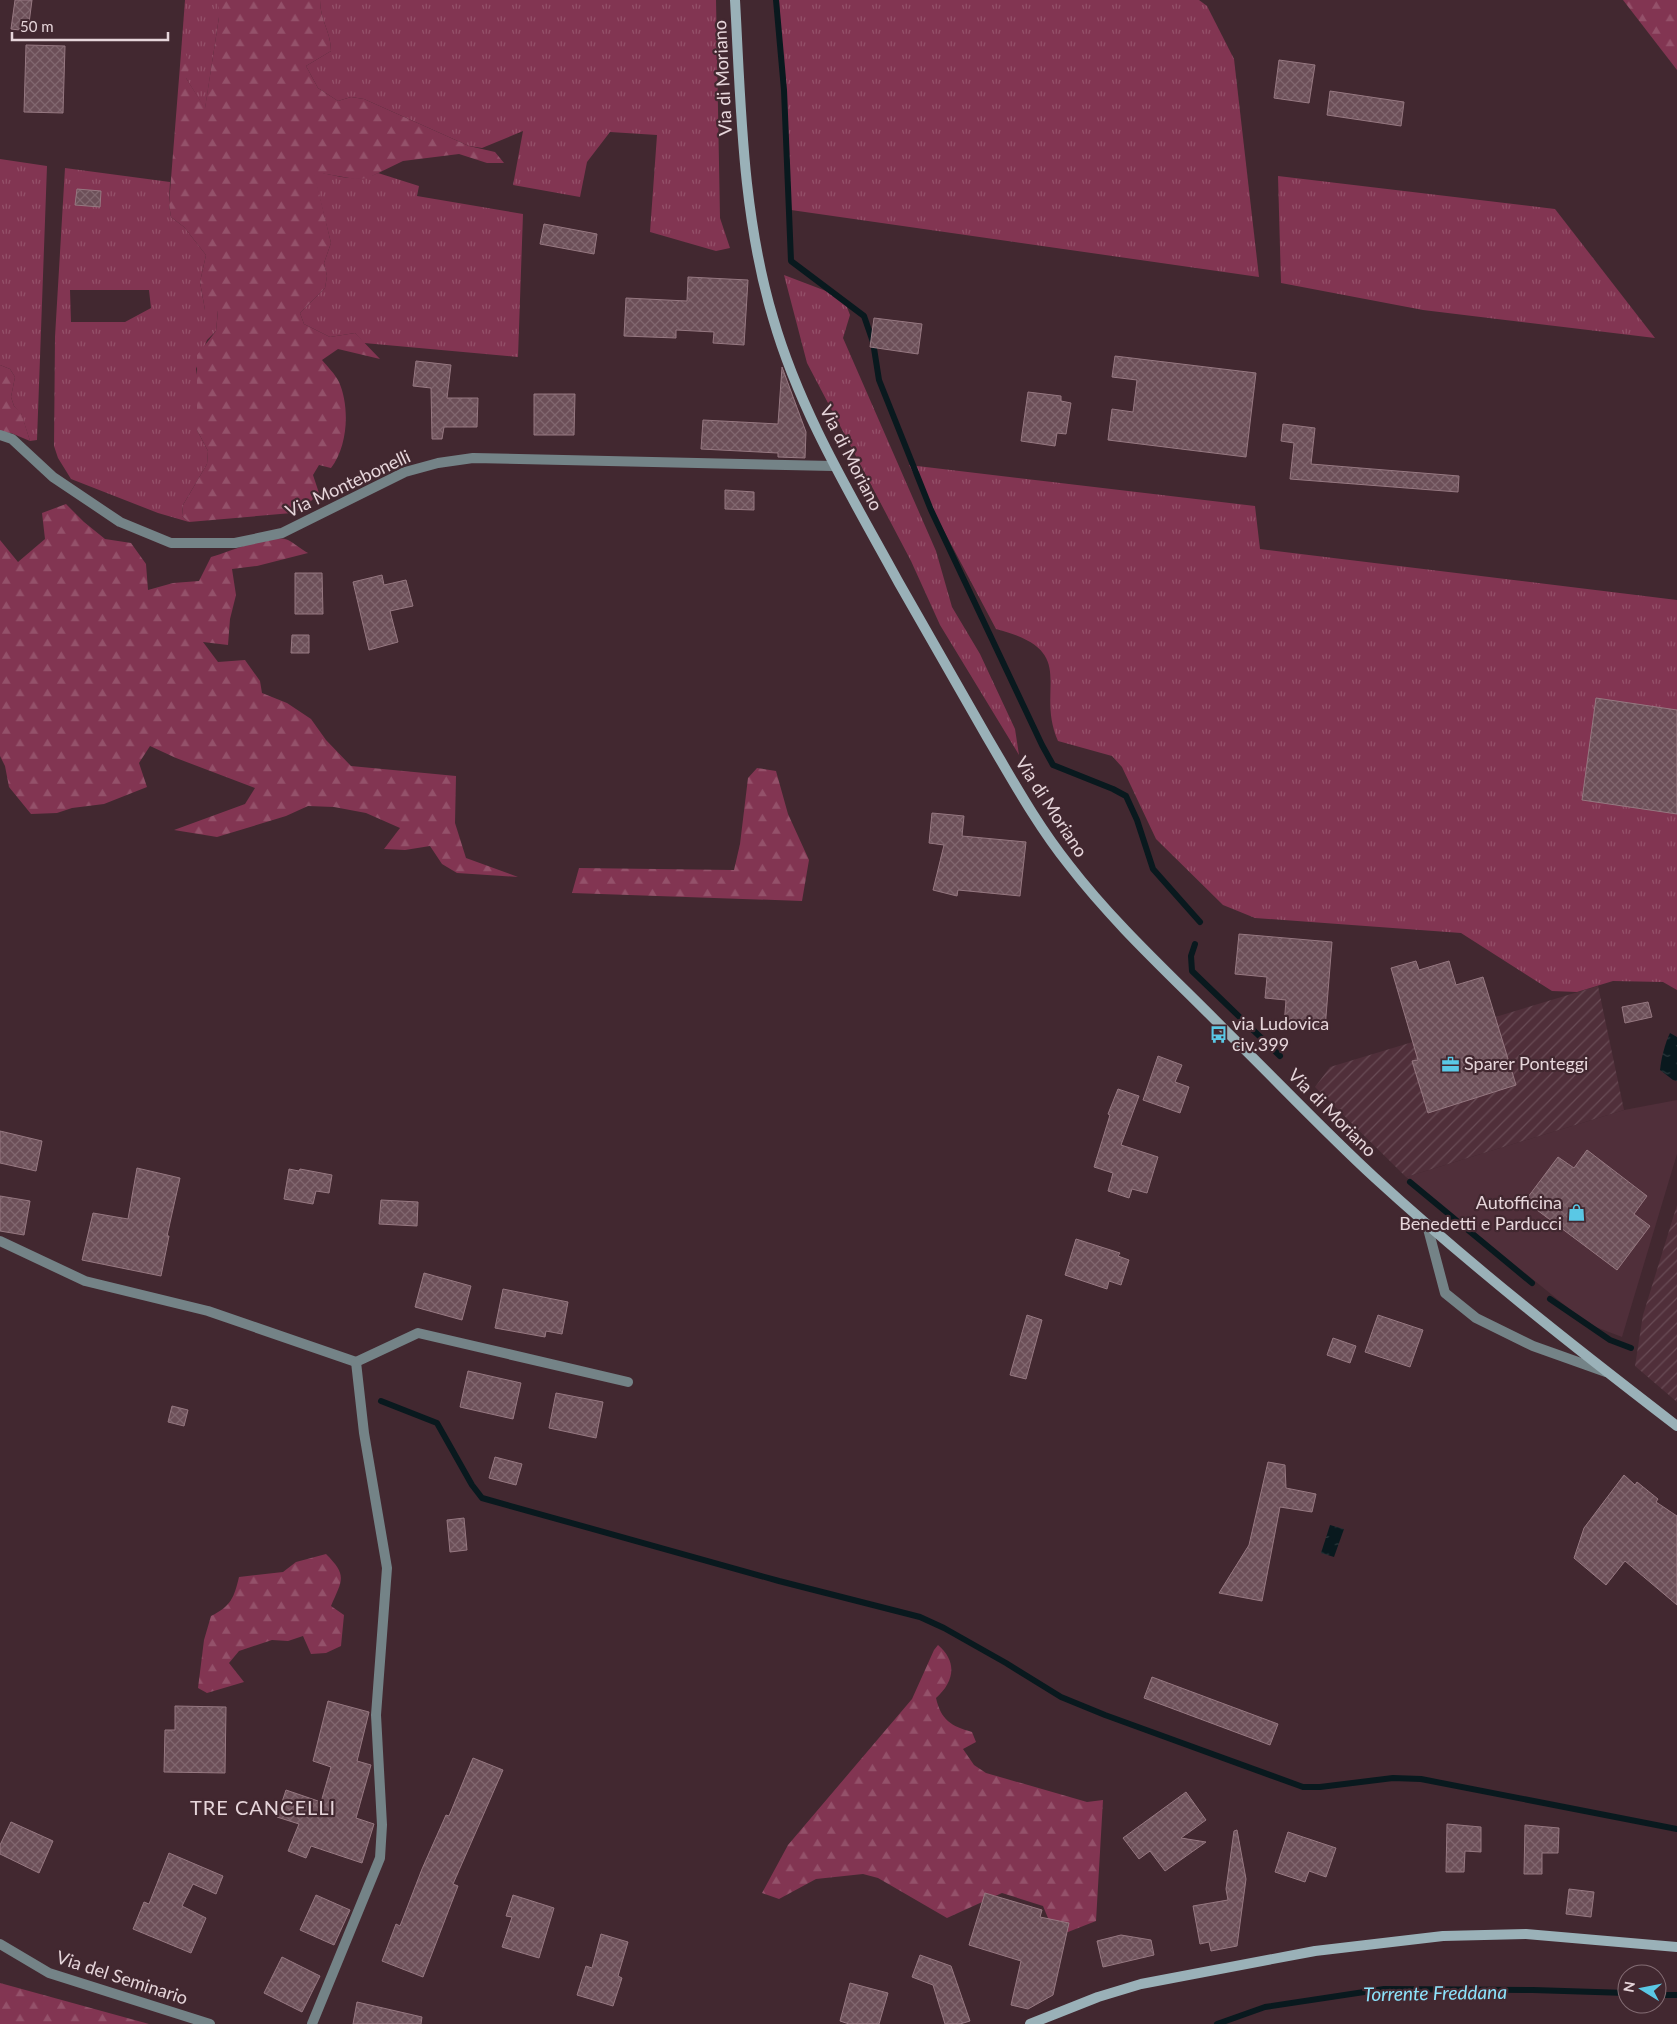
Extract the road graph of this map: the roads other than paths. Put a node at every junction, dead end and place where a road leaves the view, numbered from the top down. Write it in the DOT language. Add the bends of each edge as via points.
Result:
graph roads {
  1 [pos="735,0"];
  2 [pos="0,435"];
  3 [pos="834,466"];
  4 [pos="1427,1225"];
  5 [pos="0,1241"];
  6 [pos="356,1362"];
  7 [pos="1608,1373"];
  8 [pos="628,1382"];
  9 [pos="1677,1426"];
  10 [pos="0,1944"];
  11 [pos="1677,1947"];
  12 [pos="210,2024"];
  13 [pos="312,2024"];
  14 [pos="1030,2024"];
  1 -- 3 [label="main road, Via di Moriano" via="743,152 757,251 772,316 787,361"];
  2 -- 3 [label="street, Via Montebonelli" via="12,440 53,477 120,522 171,543 235,544 282,533 405,472 473,458"];
  3 -- 4 [label="main road, Via di Moriano" via="1030,811 1069,866 1112,918 1369,1173"];
  4 -- 7 [label="main road, Via di Moriano"];
  4 -- 7 [label="street" via="1445,1293 1467,1311 1533,1346"];
  5 -- 6 [label="street" via="85,1281 208,1311"];
  6 -- 8 [label="street" via="418,1333"];
  6 -- 13 [label="street" via="364,1433 387,1568 376,1715 382,1825 380,1858"];
  7 -- 9 [label="main road, Via di Moriano"];
  10 -- 12 [label="street, Via del Seminario" via="49,1973"];
  11 -- 14 [label="main road" via="1526,1934 1443,1936 1316,1951 1140,1984 1098,1996"];
}
